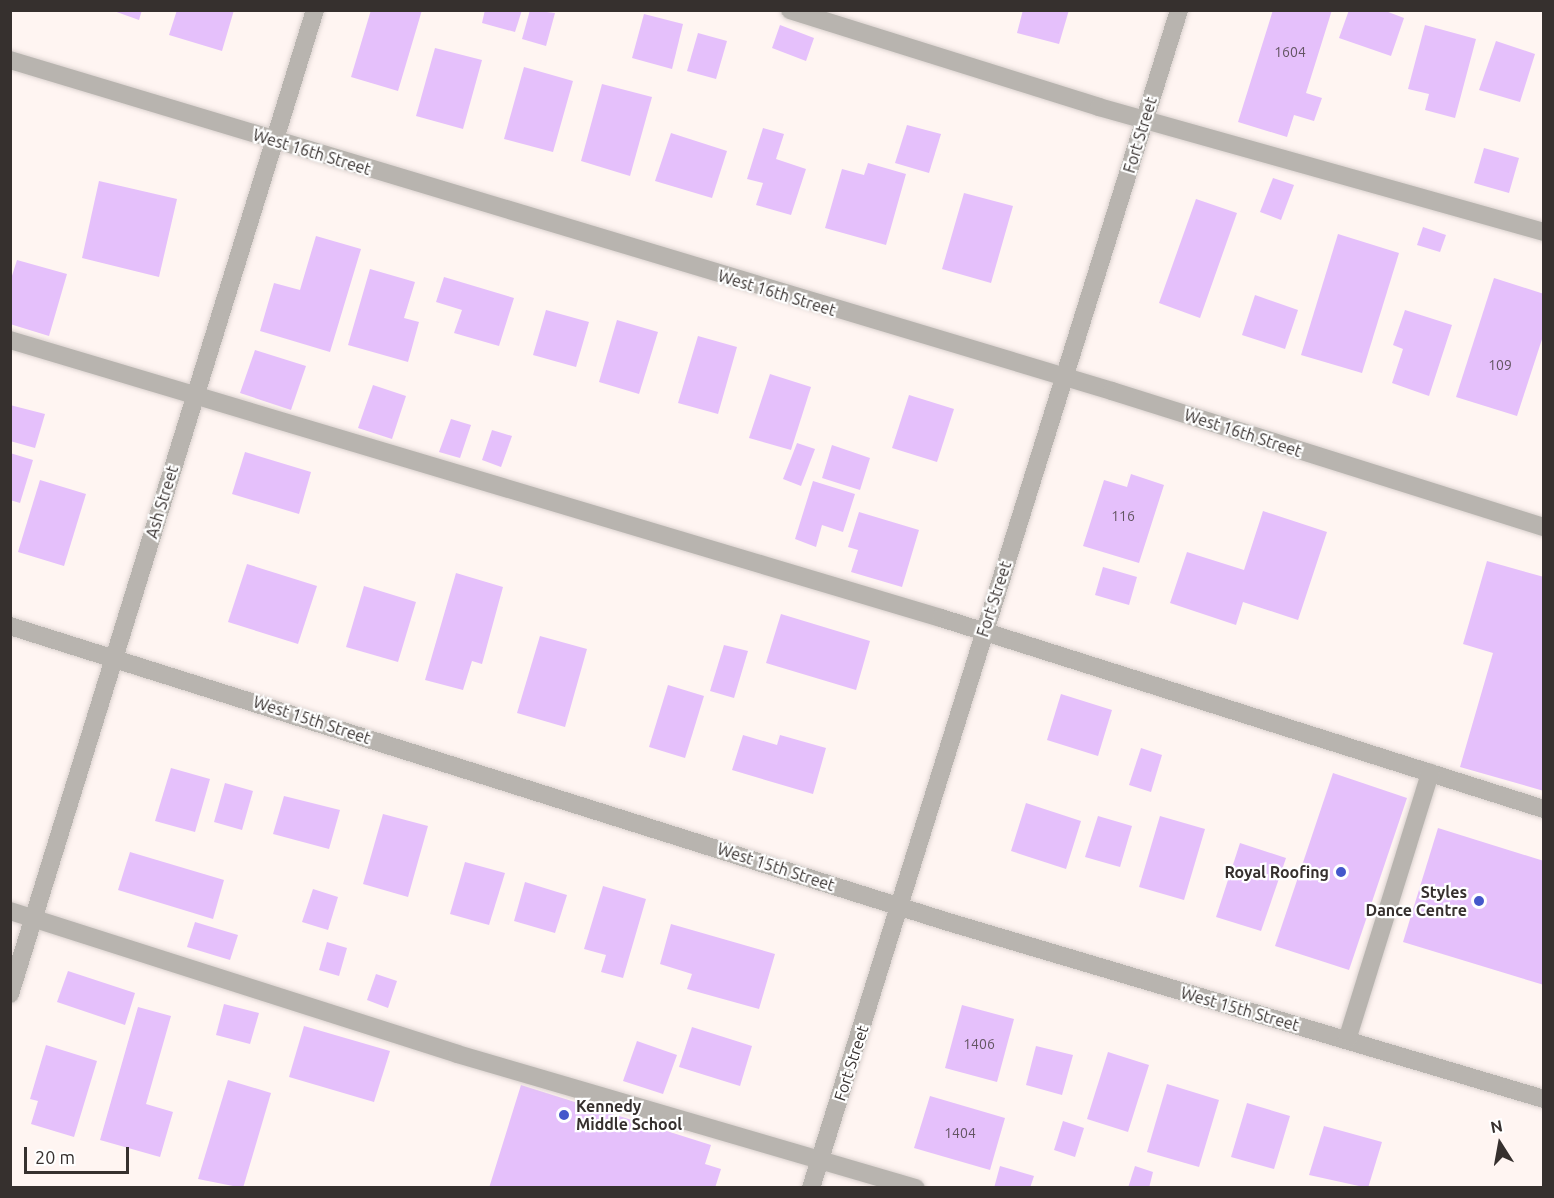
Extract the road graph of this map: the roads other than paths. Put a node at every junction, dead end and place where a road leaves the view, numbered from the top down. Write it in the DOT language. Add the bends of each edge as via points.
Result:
graph roads {
  1 [pos="315,10"];
  2 [pos="789,10"];
  3 [pos="1179,10"];
  4 [pos="10,60"];
  5 [pos="1146,118"];
  6 [pos="273,142"];
  7 [pos="1544,232"];
  8 [pos="10,340"];
  9 [pos="1066,379"];
  10 [pos="194,395"];
  11 [pos="1544,528"];
  12 [pos="10,626"];
  13 [pos="982,632"];
  14 [pos="113,657"];
  15 [pos="1430,773"];
  16 [pos="1544,809"];
  17 [pos="901,906"];
  18 [pos="10,911"];
  19 [pos="34,918"];
  20 [pos="10,994"];
  21 [pos="1347,1040"];
  22 [pos="1544,1099"];
  23 [pos="819,1160"];
  24 [pos="811,1188"];
  25 [pos="916,1188"];
  1 -- 6 [label="street, Ash Street"];
  2 -- 5 [label="street"];
  3 -- 5 [label="street, Fort Street"];
  4 -- 6 [label="street, West 16th Street"];
  5 -- 7 [label="street"];
  5 -- 9 [label="street, Fort Street"];
  6 -- 9 [label="street, West 16th Street"];
  6 -- 10 [label="street, Ash Street"];
  8 -- 10 [label="street"];
  9 -- 11 [label="street, West 16th Street"];
  9 -- 13 [label="street, Fort Street"];
  10 -- 13 [label="street"];
  10 -- 14 [label="street, Ash Street"];
  12 -- 14 [label="street, West 15th Street"];
  13 -- 15 [label="street"];
  13 -- 17 [label="street, Fort Street"];
  14 -- 17 [label="street, West 15th Street"];
  14 -- 19 [label="street, Ash Street"];
  15 -- 16 [label="street"];
  15 -- 21 [label="street"];
  17 -- 21 [label="street, West 15th Street"];
  17 -- 23 [label="street, Fort Street"];
  18 -- 19 [label="street"];
  19 -- 20 [label="street, Ash Street"];
  19 -- 23 [label="street" via="457,1054"];
  21 -- 22 [label="street, West 15th Street"];
  23 -- 24 [label="street, Fort Street"];
  23 -- 25 [label="street"];
}
